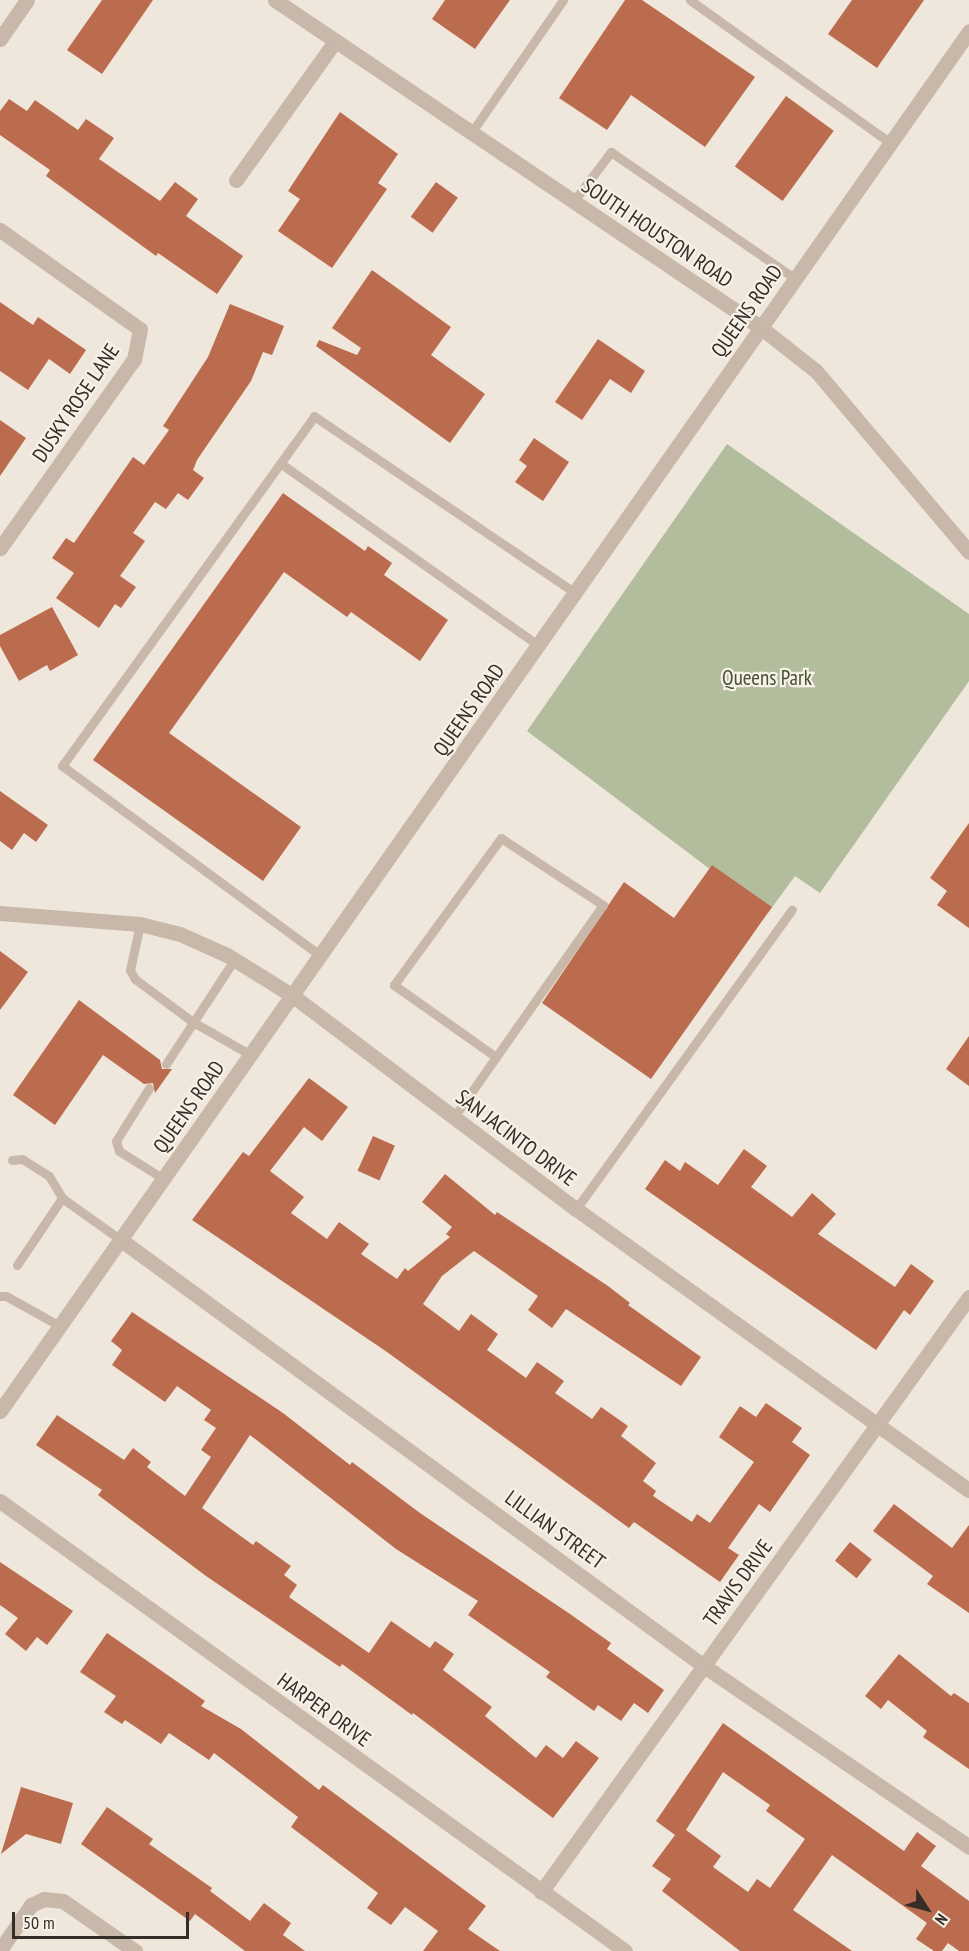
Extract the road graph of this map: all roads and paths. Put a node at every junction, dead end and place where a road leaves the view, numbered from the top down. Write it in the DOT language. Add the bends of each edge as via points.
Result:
graph roads {
  1 [pos="27,0"];
  2 [pos="275,0"];
  3 [pos="563,0"];
  4 [pos="690,0"];
  5 [pos="969,31"];
  6 [pos="0,39"];
  7 [pos="335,41"];
  8 [pos="471,133"];
  9 [pos="892,144"];
  10 [pos="236,180"];
  11 [pos="573,202"];
  12 [pos="0,230"];
  13 [pos="796,279"];
  14 [pos="760,327"];
  15 [pos="280,463"];
  16 [pos="0,548"];
  17 [pos="969,552"];
  18 [pos="575,593"];
  19 [pos="539,646"];
  20 [pos="792,910"];
  21 [pos="0,913"];
  22 [pos="140,924"];
  23 [pos="321,956"];
  24 [pos="234,960"];
  25 [pos="293,996"];
  26 [pos="193,1022"];
  27 [pos="251,1055"];
  28 [pos="496,1057"];
  29 [pos="166,1064"];
  30 [pos="149,1088"];
  31 [pos="454,1117"];
  32 [pos="12,1160"];
  33 [pos="164,1179"];
  34 [pos="62,1198"];
  35 [pos="576,1209"];
  36 [pos="121,1240"];
  37 [pos="17,1265"];
  38 [pos="0,1296"];
  39 [pos="969,1297"];
  40 [pos="60,1326"];
  41 [pos="0,1411"];
  42 [pos="877,1425"];
  43 [pos="969,1490"];
  44 [pos="0,1501"];
  45 [pos="704,1666"];
  46 [pos="969,1847"];
  47 [pos="541,1892"];
  48 [pos="0,1950"];
  49 [pos="135,1951"];
  50 [pos="625,1951"];
  1 -- 6 [label="street"];
  2 -- 7 [label="street, SOUTH HOUSTON ROAD"];
  3 -- 8 [label="lane"];
  4 -- 9 [label="lane"];
  5 -- 9 [label="street, QUEENS ROAD"];
  7 -- 8 [label="street, SOUTH HOUSTON ROAD"];
  7 -- 10 [label="street"];
  8 -- 11 [label="street, SOUTH HOUSTON ROAD"];
  9 -- 13 [label="street, QUEENS ROAD"];
  11 -- 13 [label="lane" via="611,152"];
  11 -- 14 [label="street, SOUTH HOUSTON ROAD"];
  12 -- 16 [label="street, DUSKY ROSE LANE" via="129,319 140,329 140,338 134,359"];
  13 -- 14 [label="street, QUEENS ROAD"];
  14 -- 17 [label="street, SOUTH HOUSTON ROAD" via="816,371"];
  14 -- 18 [label="street, QUEENS ROAD"];
  15 -- 18 [label="lane" via="314,416"];
  15 -- 19 [label="lane"];
  15 -- 23 [label="lane" via="62,766"];
  18 -- 19 [label="street, QUEENS ROAD"];
  19 -- 23 [label="street, QUEENS ROAD"];
  20 -- 35 [label="lane"];
  21 -- 22 [label="street, SAN JACINTO DRIVE"];
  22 -- 24 [label="street, SAN JACINTO DRIVE" via="180,934"];
  22 -- 26 [label="lane" via="130,970 135,979"];
  23 -- 25 [label="street, QUEENS ROAD"];
  24 -- 25 [label="street, SAN JACINTO DRIVE"];
  24 -- 26 [label="lane"];
  25 -- 27 [label="street, QUEENS ROAD"];
  25 -- 31 [label="street, SAN JACINTO DRIVE"];
  26 -- 27 [label="lane"];
  26 -- 29 [label="lane"];
  27 -- 33 [label="street, QUEENS ROAD"];
  28 -- 28 [label="lane" via="603,905 501,838 394,985"];
  28 -- 31 [label="lane"];
  30 -- 33 [label="lane" via="117,1142 119,1151"];
  31 -- 35 [label="street, SAN JACINTO DRIVE"];
  32 -- 34 [label="lane" via="22,1159 49,1176"];
  33 -- 36 [label="street, QUEENS ROAD"];
  34 -- 36 [label="lane"];
  34 -- 37 [label="lane"];
  35 -- 42 [label="street, SAN JACINTO DRIVE"];
  36 -- 40 [label="street, QUEENS ROAD"];
  36 -- 45 [label="street, LILLIAN STREET"];
  38 -- 40 [label="lane"];
  39 -- 42 [label="street, TRAVIS DRIVE"];
  40 -- 41 [label="street, QUEENS ROAD"];
  42 -- 43 [label="street, SAN JACINTO DRIVE"];
  42 -- 45 [label="street, TRAVIS DRIVE"];
  44 -- 47 [label="street, HARPER DRIVE"];
  45 -- 46 [label="street, LILLIAN STREET"];
  45 -- 47 [label="street, TRAVIS DRIVE"];
  47 -- 50 [label="street, HARPER DRIVE"];
  48 -- 49 [label="street" via="31,1905 44,1899 63,1901"];
}
